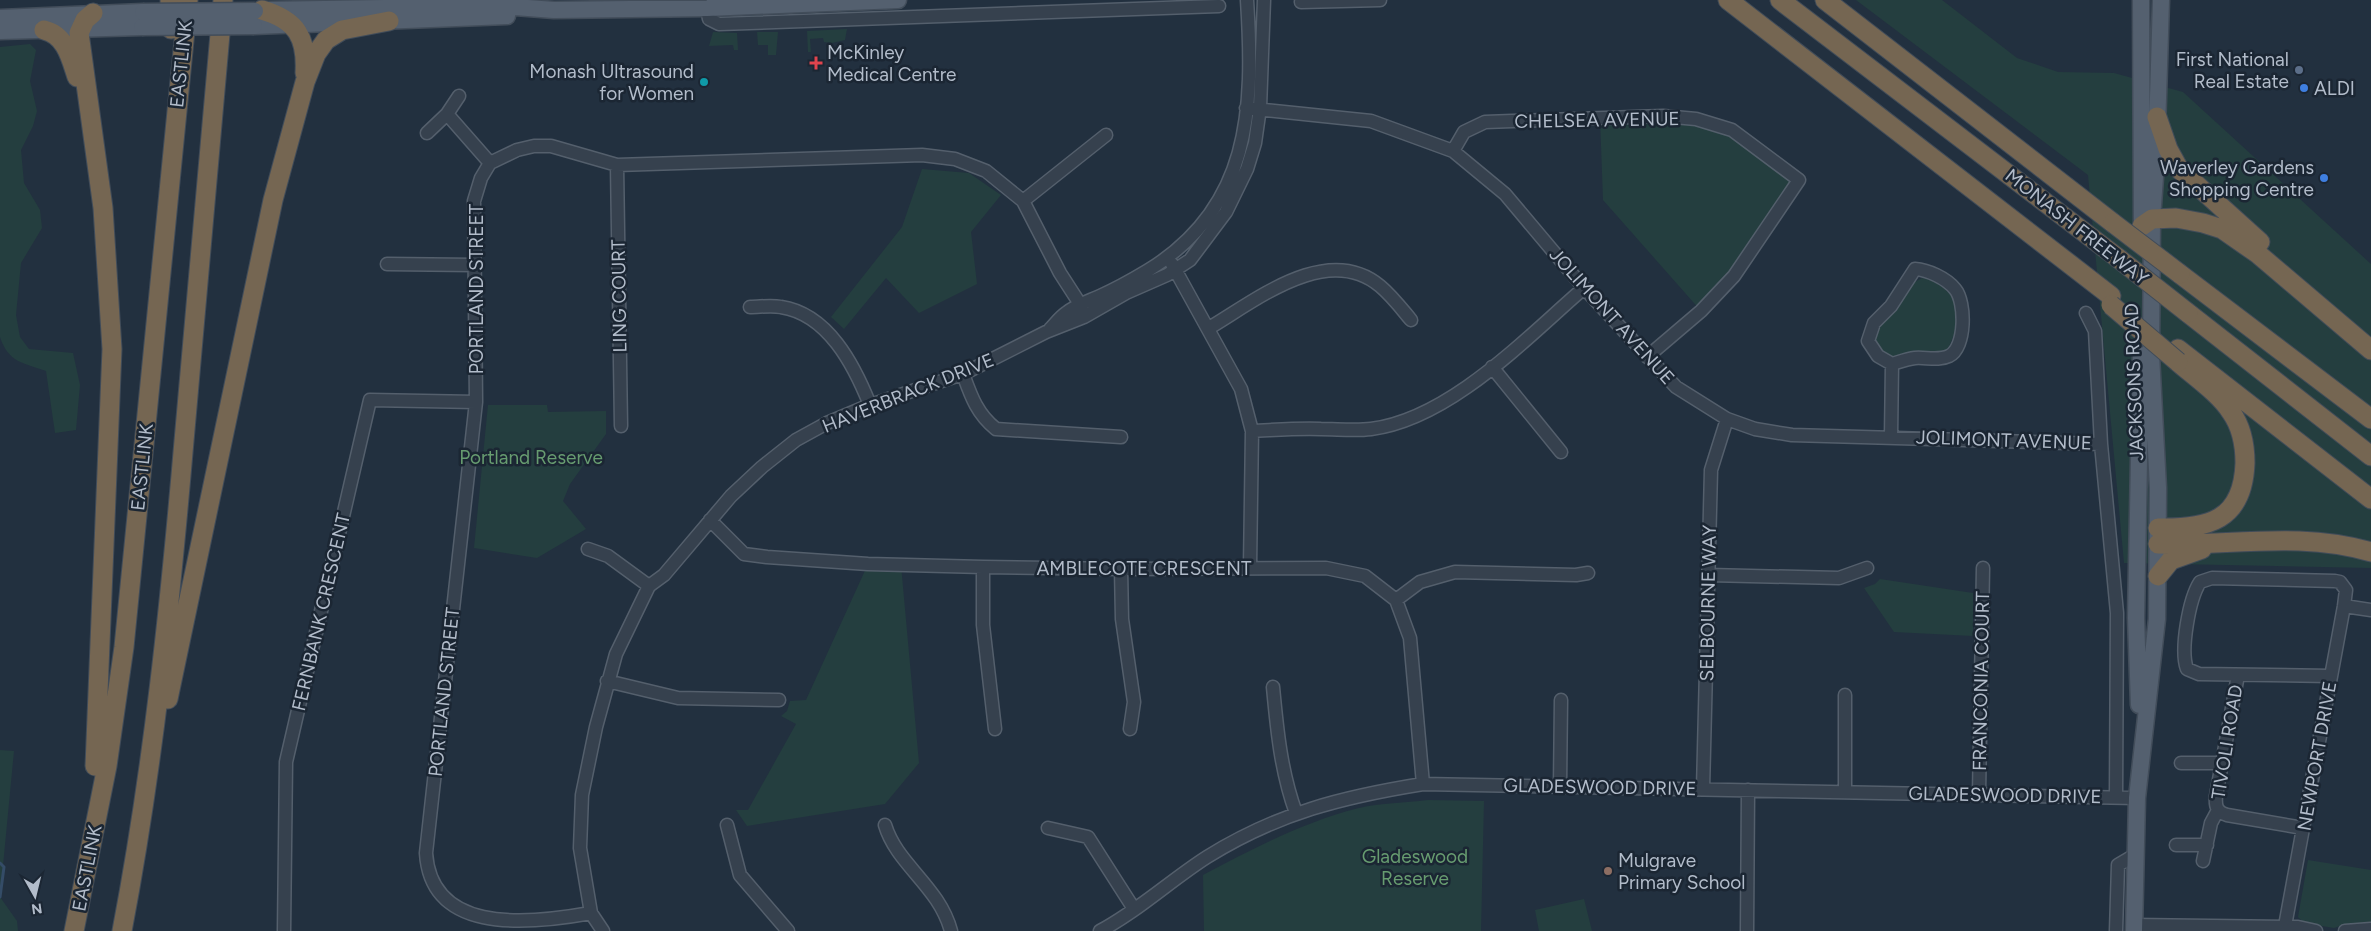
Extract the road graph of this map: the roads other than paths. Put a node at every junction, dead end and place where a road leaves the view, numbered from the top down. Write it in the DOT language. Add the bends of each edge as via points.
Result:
graph roads {
  1 [pos="170,0"];
  2 [pos="188,0"];
  3 [pos="224,0"];
  4 [pos="238,0"];
  5 [pos="898,0"];
  6 [pos="1247,0"];
  7 [pos="1264,0"];
  8 [pos="1360,0"];
  9 [pos="1380,0"];
  10 [pos="1729,0"];
  11 [pos="1780,0"];
  12 [pos="1825,0"];
  13 [pos="2132,0"];
  14 [pos="2141,0"];
  15 [pos="2160,0"];
  16 [pos="860,1"];
  17 [pos="1300,2"];
  18 [pos="793,4"];
  19 [pos="554,5"];
  20 [pos="1068,6"];
  21 [pos="1219,6"];
  22 [pos="707,8"];
  23 [pos="94,13"];
  24 [pos="257,16"];
  25 [pos="0,18"];
  26 [pos="142,19"];
  27 [pos="389,21"];
  28 [pos="783,22"];
  29 [pos="290,24"];
  30 [pos="80,29"];
  31 [pos="44,30"];
  32 [pos="0,31"];
  33 [pos="2141,45"];
  34 [pos="305,82"];
  35 [pos="460,96"];
  36 [pos="1246,108"];
  37 [pos="1260,108"];
  38 [pos="89,111"];
  39 [pos="448,114"];
  40 [pos="2157,117"];
  41 [pos="174,128"];
  42 [pos="426,133"];
  43 [pos="1106,135"];
  44 [pos="1453,151"];
  45 [pos="490,163"];
  46 [pos="617,165"];
  47 [pos="1024,201"];
  48 [pos="2147,222"];
  49 [pos="204,229"];
  50 [pos="1167,258"];
  51 [pos="387,264"];
  52 [pos="474,265"];
  53 [pos="1176,270"];
  54 [pos="1584,288"];
  55 [pos="1080,304"];
  56 [pos="750,307"];
  57 [pos="2325,308"];
  58 [pos="2086,313"];
  59 [pos="1084,317"];
  60 [pos="1411,320"];
  61 [pos="1209,328"];
  62 [pos="1046,332"];
  63 [pos="2371,350"];
  64 [pos="2178,355"];
  65 [pos="1647,357"];
  66 [pos="1892,364"];
  67 [pos="1492,368"];
  68 [pos="963,374"];
  69 [pos="476,402"];
  70 [pos="870,405"];
  71 [pos="1727,419"];
  72 [pos="2371,419"];
  73 [pos="621,426"];
  74 [pos="1252,432"];
  75 [pos="1121,437"];
  76 [pos="1891,437"];
  77 [pos="2102,444"];
  78 [pos="1560,452"];
  79 [pos="2371,456"];
  80 [pos="2371,499"];
  81 [pos="710,520"];
  82 [pos="2138,536"];
  83 [pos="2158,536"];
  84 [pos="2245,540"];
  85 [pos="588,548"];
  86 [pos="2371,552"];
  87 [pos="983,567"];
  88 [pos="1250,567"];
  89 [pos="1867,568"];
  90 [pos="1983,568"];
  91 [pos="1121,570"];
  92 [pos="1588,573"];
  93 [pos="1709,575"];
  94 [pos="2158,576"];
  95 [pos="649,586"];
  96 [pos="1396,600"];
  97 [pos="2344,606"];
  98 [pos="2371,610"];
  99 [pos="2238,675"];
  100 [pos="2331,676"];
  101 [pos="607,681"];
  102 [pos="1273,687"];
  103 [pos="1845,695"];
  104 [pos="779,700"];
  105 [pos="1561,700"];
  106 [pos="994,729"];
  107 [pos="1130,729"];
  108 [pos="2140,762"];
  109 [pos="2181,763"];
  110 [pos="2222,763"];
  111 [pos="1423,784"];
  112 [pos="1560,786"];
  113 [pos="1703,789"];
  114 [pos="1748,790"];
  115 [pos="1845,791"];
  116 [pos="1979,794"];
  117 [pos="2116,797"];
  118 [pos="2138,798"];
  119 [pos="2218,810"];
  120 [pos="1296,813"];
  121 [pos="142,817"];
  122 [pos="885,824"];
  123 [pos="727,825"];
  124 [pos="1048,828"];
  125 [pos="2303,828"];
  126 [pos="2176,845"];
  127 [pos="2206,845"];
  128 [pos="90,855"];
  129 [pos="2135,855"];
  130 [pos="2203,861"];
  131 [pos="1134,909"];
  132 [pos="591,913"];
  133 [pos="466,925"];
  134 [pos="2285,926"];
  135 [pos="2134,928"];
  136 [pos="2228,928"];
  137 [pos="482,929"];
  138 [pos="1109,929"];
  139 [pos="2371,929"];
  140 [pos="74,931"];
  141 [pos="122,931"];
  142 [pos="284,931"];
  143 [pos="603,931"];
  144 [pos="788,931"];
  145 [pos="951,931"];
  146 [pos="1746,931"];
  147 [pos="2116,931"];
  148 [pos="2316,931"];
  149 [pos="2345,931"];
  1 -- 41 [label="highway"];
  2 -- 41 [label="highway, EASTLINK"];
  3 -- 49 [label="highway, EASTLINK"];
  4 -- 49 [label="highway"];
  5 -- 16 [label="main road"];
  6 -- 36 [label="street, HAVERBRACK DRIVE"];
  7 -- 37 [label="street, HAVERBRACK DRIVE"];
  8 -- 9 [label="street"];
  8 -- 17 [label="street"];
  10 -- 64 [label="highway, bridge" via="1976,191 2018,230"];
  11 -- 79 [label="highway, MONASH FREEWAY, bridge"];
  12 -- 72 [label="highway, MONASH FREEWAY, bridge"];
  13 -- 33 [label="main road"];
  14 -- 33 [label="main road, JACKSONS ROAD"];
  15 -- 40 [label="main road, JACKSONS ROAD"];
  16 -- 18 [label="main road"];
  18 -- 22 [label="main road"];
  18 -- 28 [label="street"];
  19 -- 22 [label="main road"];
  19 -- 24 [label="main road"];
  19 -- 27 [label="main road" via="501,17"];
  20 -- 21 [label="street"];
  20 -- 28 [label="street"];
  22 -- 28 [label="street" via="709,19 719,24"];
  23 -- 25 [label="main road"];
  23 -- 26 [label="main road"];
  23 -- 30 [label="highway"];
  24 -- 26 [label="main road, bridge"];
  24 -- 29 [label="highway" via="278,15"];
  26 -- 30 [label="main road"];
  27 -- 29 [label="main road"];
  27 -- 34 [label="highway" via="342,30 326,40 316,54"];
  29 -- 34 [label="highway" via="300,35 306,53"];
  30 -- 31 [label="main road"];
  30 -- 38 [label="highway"];
  31 -- 32 [label="main road"];
  31 -- 38 [label="highway" via="55,35 66,48"];
  33 -- 48 [label="main road, JACKSONS ROAD"];
  34 -- 121 [label="highway" via="273,200"];
  35 -- 39 [label="street"];
  36 -- 37 [label="street, JOLIMONT AVENUE"];
  36 -- 50 [label="street, HAVERBRACK DRIVE" via="1241,147 1217,206"];
  37 -- 44 [label="street, JOLIMONT AVENUE" via="1371,122"];
  37 -- 53 [label="street, HAVERBRACK DRIVE" via="1255,143 1236,193 1197,253"];
  38 -- 128 [label="highway" via="103,208 112,348"];
  39 -- 42 [label="street"];
  39 -- 45 [label="street"];
  40 -- 48 [label="main road, JACKSONS ROAD"];
  40 -- 57 [label="highway" via="2168,149 2179,168"];
  41 -- 128 [label="highway, EASTLINK" via="124,647"];
  43 -- 47 [label="street"];
  44 -- 54 [label="street, JOLIMONT AVENUE" via="1505,194"];
  44 -- 65 [label="street, CHELSEA AVENUE" via="1464,132 1485,122 1663,116 1696,120 1732,130 1800,180 1734,276 1701,311"];
  45 -- 46 [label="street" via="517,150 551,146"];
  45 -- 52 [label="street, PORTLAND STREET" via="480,178 474,201"];
  46 -- 47 [label="street" via="922,155 955,159 986,171"];
  46 -- 73 [label="street, LING COURT"];
  47 -- 55 [label="street" via="1060,273"];
  48 -- 57 [label="highway" via="2190,220 2222,229"];
  48 -- 82 [label="main road, JACKSONS ROAD"];
  48 -- 83 [label="main road, JACKSONS ROAD"];
  49 -- 121 [label="highway, EASTLINK" via="154,739"];
  50 -- 53 [label="street"];
  50 -- 55 [label="street, HAVERBRACK DRIVE"];
  51 -- 52 [label="street"];
  52 -- 69 [label="street, PORTLAND STREET"];
  53 -- 59 [label="street, HAVERBRACK DRIVE"];
  53 -- 61 [label="street"];
  54 -- 65 [label="street, JOLIMONT AVENUE"];
  54 -- 67 [label="street"];
  55 -- 59 [label="street"];
  55 -- 62 [label="street, HAVERBRACK DRIVE"];
  56 -- 70 [label="street" via="782,306 812,318 837,344 856,372"];
  57 -- 63 [label="highway"];
  58 -- 77 [label="street" via="2095,331"];
  59 -- 62 [label="street, HAVERBRACK DRIVE"];
  60 -- 61 [label="street" via="1378,284 1344,271 1325,270 1289,282"];
  61 -- 74 [label="street" via="1241,389"];
  62 -- 68 [label="street, HAVERBRACK DRIVE"];
  64 -- 80 [label="highway"];
  64 -- 83 [label="highway" via="2231,411 2244,446 2244,481 2237,502 2220,518 2197,528"];
  65 -- 71 [label="street, JOLIMONT AVENUE" via="1676,387"];
  66 -- 66 [label="street" via="1878,356 1868,341 1874,323 1915,269 1927,270 1954,288 1962,301 1958,348 1949,356 1915,358"];
  66 -- 76 [label="street"];
  67 -- 74 [label="street" via="1435,408 1404,420 1371,428"];
  67 -- 78 [label="street"];
  68 -- 70 [label="street, HAVERBRACK DRIVE"];
  68 -- 75 [label="street" via="975,407 996,429"];
  69 -- 133 [label="street, PORTLAND STREET" via="426,853 427,878 435,900"];
  69 -- 142 [label="street, FERNBANK CRESCENT" via="370,400 286,762"];
  70 -- 81 [label="street, HAVERBRACK DRIVE" via="796,440 762,467"];
  71 -- 76 [label="street, JOLIMONT AVENUE" via="1755,429 1792,435"];
  71 -- 93 [label="street, SELBOURNE WAY" via="1711,470"];
  74 -- 88 [label="street"];
  76 -- 77 [label="street, JOLIMONT AVENUE"];
  77 -- 117 [label="street" via="2118,613"];
  81 -- 87 [label="street, AMBLECOTE CRESCENT" via="744,554 868,564"];
  81 -- 95 [label="street, HAVERBRACK DRIVE" via="664,575"];
  82 -- 83 [label="main road"];
  82 -- 108 [label="main road, JACKSONS ROAD" via="2136,618"];
  83 -- 84 [label="highway"];
  83 -- 94 [label="main road, JACKSONS ROAD"];
  84 -- 86 [label="highway" via="2308,541 2352,546"];
  84 -- 94 [label="highway" via="2200,549 2171,560"];
  85 -- 95 [label="street" via="608,556"];
  87 -- 91 [label="street, AMBLECOTE CRESCENT"];
  87 -- 106 [label="street" via="983,625"];
  88 -- 91 [label="street, AMBLECOTE CRESCENT"];
  88 -- 96 [label="street, AMBLECOTE CRESCENT" via="1326,568 1364,576"];
  89 -- 93 [label="street" via="1839,578"];
  90 -- 116 [label="street, FRANCONIA COURT"];
  91 -- 107 [label="street" via="1122,619 1134,702"];
  92 -- 96 [label="street" via="1455,572 1420,582"];
  93 -- 113 [label="street, SELBOURNE WAY"];
  94 -- 108 [label="main road, JACKSONS ROAD" via="2157,618"];
  95 -- 101 [label="street, HAVERBRACK DRIVE" via="616,654"];
  96 -- 111 [label="street" via="1410,638"];
  97 -- 98 [label="street"];
  97 -- 99 [label="street, NEWPORT DRIVE" via="2346,590 2344,585 2335,581 2212,578 2200,582 2194,594 2187,630 2187,669 2199,674"];
  97 -- 100 [label="street, NEWPORT DRIVE"];
  99 -- 100 [label="street"];
  99 -- 110 [label="street, TIVOLI ROAD"];
  100 -- 125 [label="street, NEWPORT DRIVE"];
  101 -- 104 [label="street" via="678,698"];
  101 -- 132 [label="street, HAVERBRACK DRIVE" via="582,795 580,848"];
  102 -- 120 [label="street" via="1278,746"];
  103 -- 115 [label="street"];
  105 -- 112 [label="street"];
  108 -- 118 [label="main road, JACKSONS ROAD"];
  109 -- 110 [label="street"];
  110 -- 119 [label="street, TIVOLI ROAD" via="2216,796"];
  111 -- 112 [label="street, GLADESWOOD DRIVE"];
  111 -- 120 [label="street, GLADESWOOD DRIVE" via="1358,794"];
  112 -- 113 [label="street, GLADESWOOD DRIVE"];
  113 -- 114 [label="street, GLADESWOOD DRIVE"];
  114 -- 115 [label="street, GLADESWOOD DRIVE"];
  114 -- 146 [label="street"];
  115 -- 116 [label="street, GLADESWOOD DRIVE"];
  116 -- 117 [label="street, GLADESWOOD DRIVE"];
  117 -- 118 [label="street, GLADESWOOD DRIVE"];
  118 -- 129 [label="main road, JACKSONS ROAD"];
  119 -- 125 [label="street, TIVOLI ROAD" via="2227,815"];
  119 -- 127 [label="street"];
  120 -- 131 [label="street, GLADESWOOD DRIVE" via="1230,844"];
  121 -- 141 [label="highway, EASTLINK"];
  122 -- 145 [label="street" via="890,840 939,901"];
  123 -- 144 [label="street" via="740,875"];
  124 -- 131 [label="street" via="1088,838"];
  125 -- 134 [label="street, NEWPORT DRIVE"];
  126 -- 127 [label="street"];
  127 -- 130 [label="street"];
  128 -- 140 [label="highway, EASTLINK"];
  129 -- 135 [label="main road, JACKSONS ROAD"];
  129 -- 147 [label="street" via="2118,865"];
  131 -- 138 [label="street, GLADESWOOD DRIVE"];
  132 -- 137 [label="street" via="498,930"];
  132 -- 143 [label="street, HAVERBRACK DRIVE"];
  134 -- 136 [label="street"];
  134 -- 148 [label="street"];
  135 -- 136 [label="street"];
  139 -- 149 [label="street"];
}
